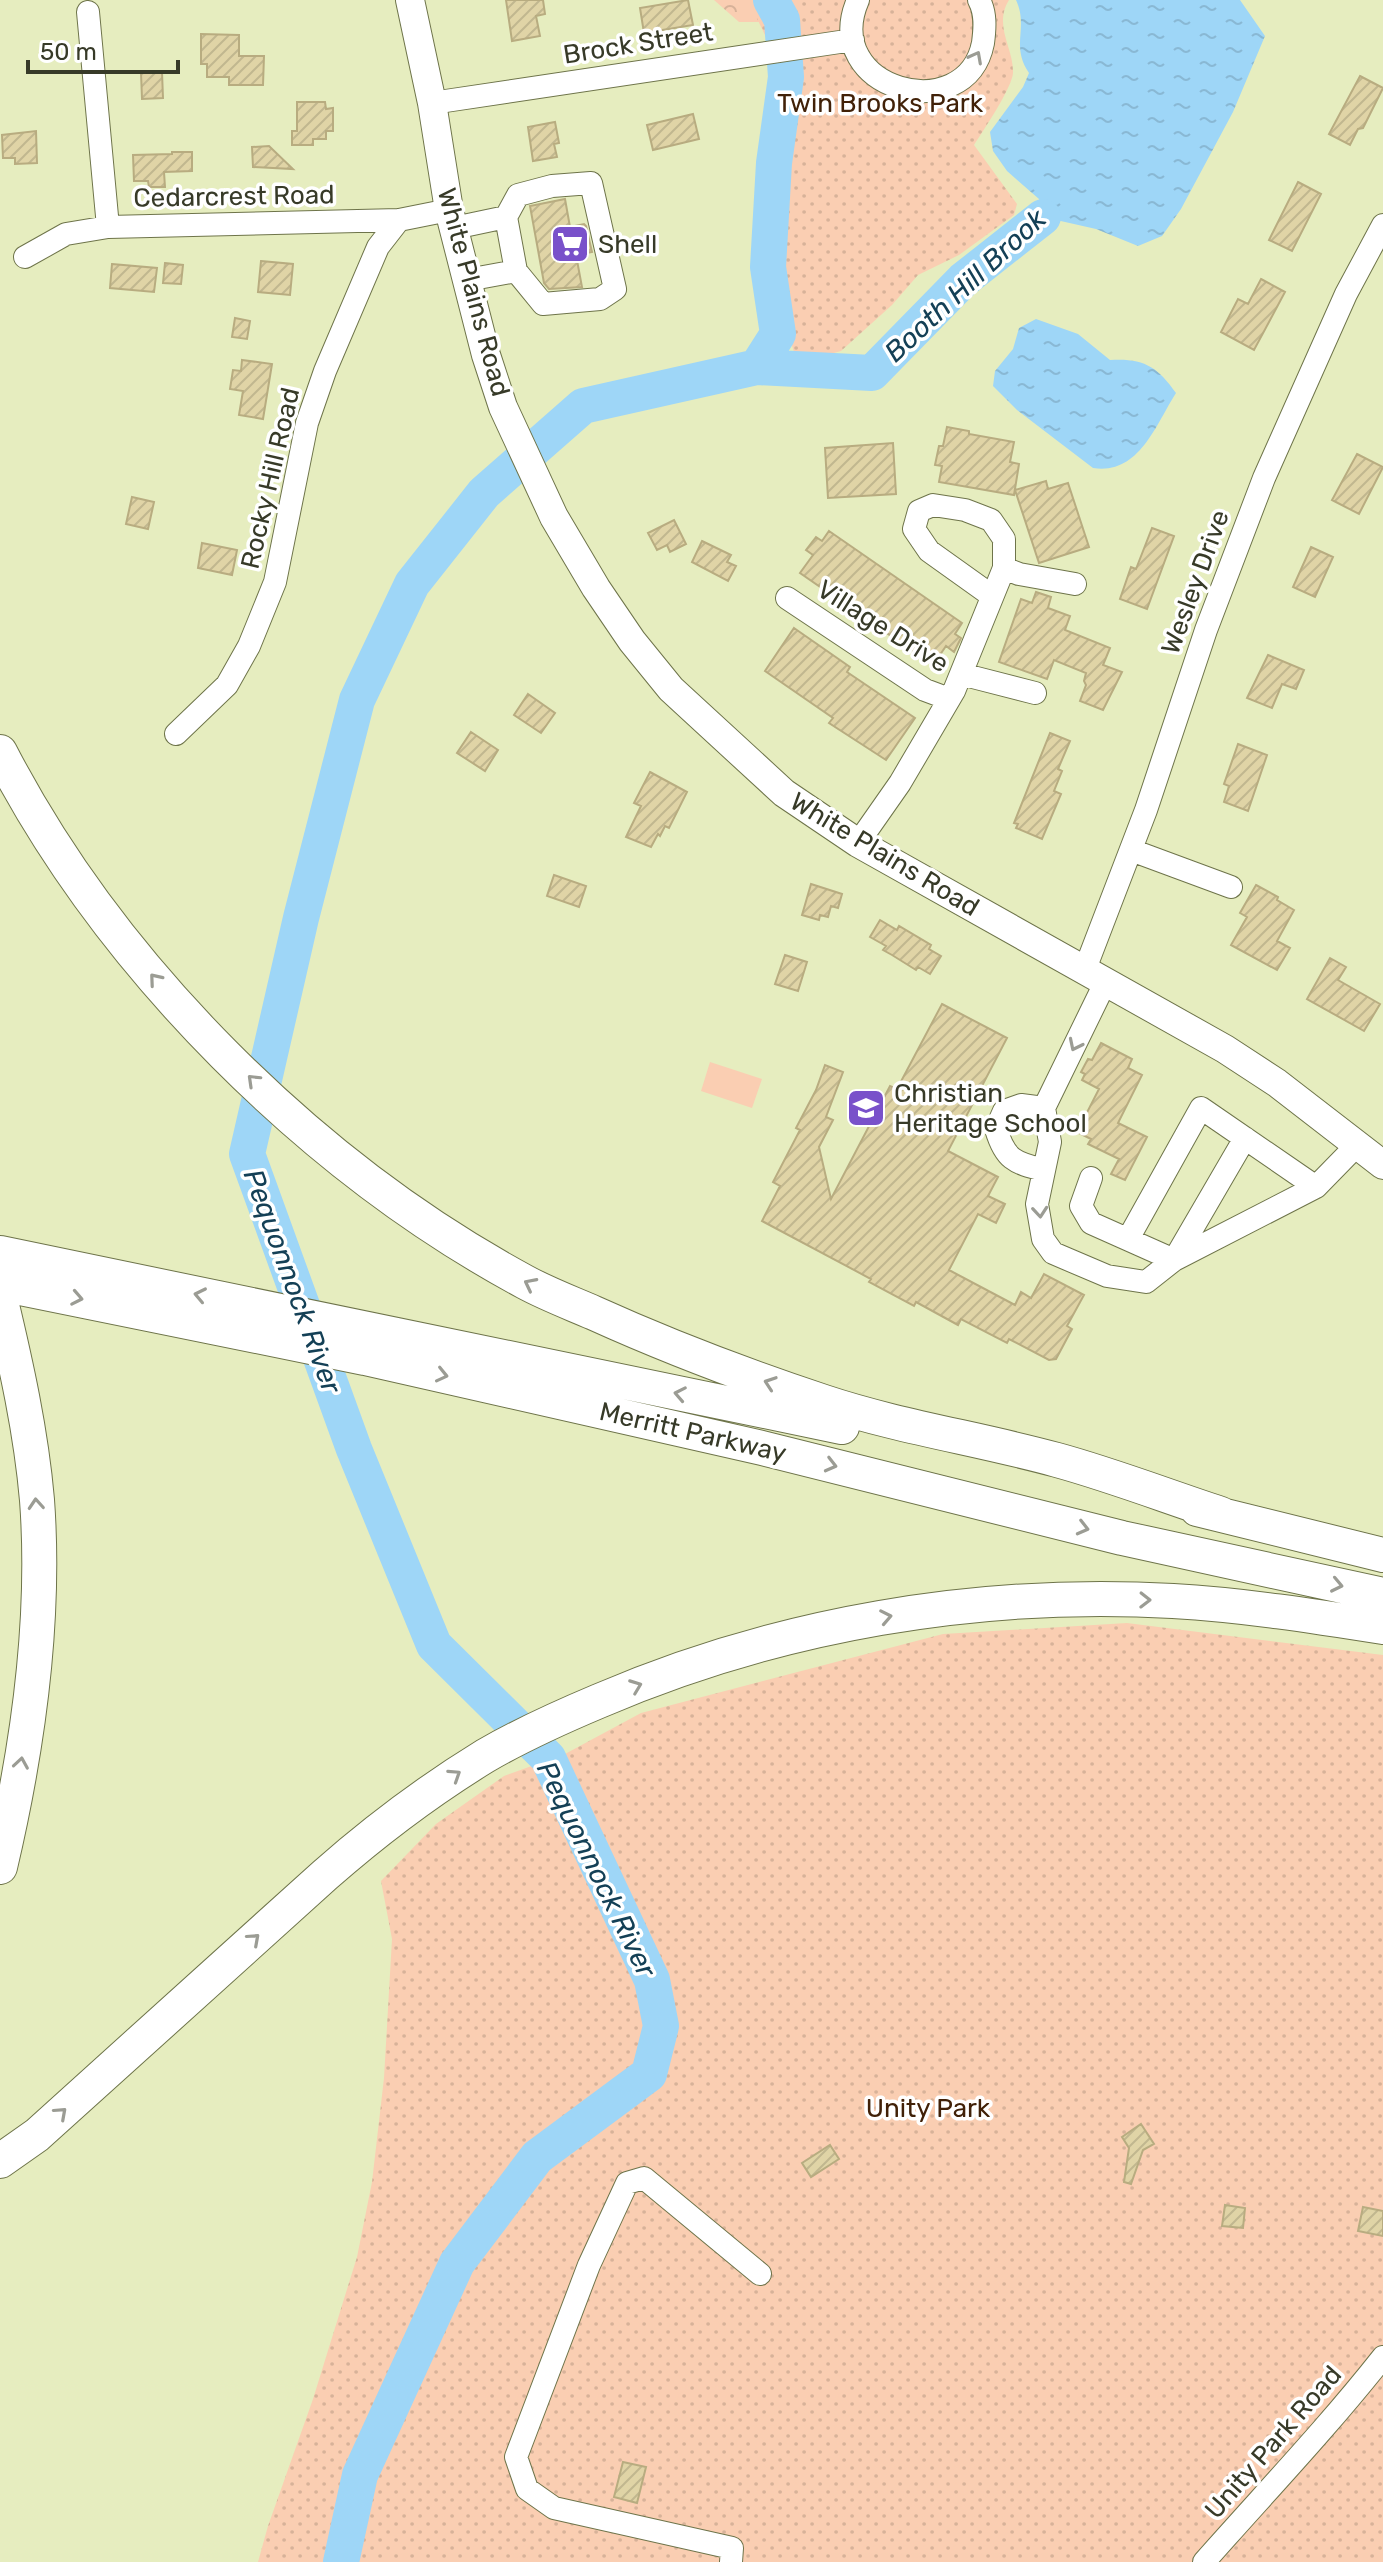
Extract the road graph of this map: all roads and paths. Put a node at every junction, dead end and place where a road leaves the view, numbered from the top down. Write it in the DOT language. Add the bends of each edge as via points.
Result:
graph roads {
  1 [pos="410,0"];
  2 [pos="858,0"];
  3 [pos="979,0"];
  4 [pos="88,12"];
  5 [pos="853,40"];
  6 [pos="432,103"];
  7 [pos="506,217"];
  8 [pos="452,219"];
  9 [pos="399,220"];
  10 [pos="1383,225"];
  11 [pos="108,227"];
  12 [pos="25,257"];
  13 [pos="516,271"];
  14 [pos="467,280"];
  15 [pos="1004,568"];
  16 [pos="1075,584"];
  17 [pos="992,596"];
  18 [pos="787,598"];
  19 [pos="961,674"];
  20 [pos="1035,693"];
  21 [pos="949,699"];
  22 [pos="176,734"];
  23 [pos="0,752"];
  24 [pos="858,843"];
  25 [pos="1131,850"];
  26 [pos="1231,887"];
  27 [pos="1095,975"];
  28 [pos="1044,1108"];
  29 [pos="1245,1138"];
  30 [pos="1358,1144"];
  31 [pos="1383,1165"];
  32 [pos="1044,1170"];
  33 [pos="1091,1178"];
  34 [pos="1316,1187"];
  35 [pos="1128,1239"];
  36 [pos="0,1253"];
  37 [pos="1174,1260"];
  38 [pos="0,1284"];
  39 [pos="0,1297"];
  40 [pos="5,1322"];
  41 [pos="282,1326"];
  42 [pos="360,1343"];
  43 [pos="1221,1514"];
  44 [pos="1383,1555"];
  45 [pos="1383,1595"];
  46 [pos="1383,1627"];
  47 [pos="0,1867"];
  48 [pos="0,2161"];
  49 [pos="760,2274"];
  50 [pos="1383,2357"];
  51 [pos="731,2562"];
  52 [pos="1204,2562"];
  1 -- 6 [label="main road, White Plains Road"];
  2 -- 5 [label="street"];
  5 -- 3 [label="street, one-way" via="855,53 884,83 906,91 929,91 951,84 969,70 981,50 985,28"];
  4 -- 11 [label="street"];
  5 -- 6 [label="street, Brock Street"];
  6 -- 8 [label="main road, White Plains Road"];
  7 -- 8 [label="street, Cedarcrest Road"];
  7 -- 13 [label="street"];
  7 -- 13 [label="street" via="518,195 591,183 615,289 600,299 543,304"];
  8 -- 9 [label="street, Cedarcrest Road"];
  8 -- 14 [label="main road, White Plains Road"];
  9 -- 11 [label="street, Cedarcrest Road"];
  9 -- 22 [label="street, Rocky Hill Road" via="378,247 320,384 307,423 275,582 249,646 227,685"];
  10 -- 25 [label="street, Wesley Drive" via="1346,294 1264,478"];
  11 -- 12 [label="street, Cedarcrest Road" via="66,234"];
  13 -- 14 [label="street"];
  14 -- 24 [label="main road, White Plains Road" via="503,407 554,517 632,641 671,689 784,793"];
  15 -- 16 [label="street"];
  15 -- 17 [label="street, Village Drive"];
  15 -- 17 [label="street" via="1004,539 991,520 933,505 919,511 914,529 929,551"];
  17 -- 19 [label="street, Village Drive"];
  18 -- 21 [label="street, Village Drive" via="925,690"];
  19 -- 20 [label="street, Village Drive"];
  19 -- 21 [label="street, Village Drive"];
  21 -- 24 [label="street, Village Drive"];
  43 -- 23 [label="highway, one-way" via="1059,1461 829,1404 679,1350 527,1283 438,1229 346,1164 299,1123 155,981 62,860"];
  24 -- 27 [label="main road, White Plains Road"];
  25 -- 26 [label="street"];
  25 -- 27 [label="street, Wesley Drive"];
  27 -- 28 [label="street, Wesley Drive, one-way"];
  27 -- 30 [label="main road, White Plains Road" via="1251,1066"];
  28 -- 32 [label="street" via="1050,1142"];
  28 -- 32 [label="street" via="1021,1105 1004,1111 996,1129 1003,1150 1023,1165"];
  29 -- 34 [label="street"];
  29 -- 35 [label="street" via="1201,1108"];
  29 -- 37 [label="street"];
  30 -- 31 [label="main road, White Plains Road"];
  30 -- 34 [label="street"];
  32 -- 37 [label="street, one-way" via="1037,1204 1043,1239 1053,1253 1107,1276 1146,1282"];
  33 -- 35 [label="street" via="1081,1206 1091,1223"];
  34 -- 37 [label="street"];
  35 -- 37 [label="street"];
  41 -- 36 [label="highway, Merritt Parkway, one-way"];
  38 -- 41 [label="highway, Merritt Parkway, one-way"];
  39 -- 40 [label="highway"];
  47 -- 40 [label="highway, one-way" via="21,1761 38,1604 31,1446"];
  41 -- 42 [label="highway, Merritt Parkway"];
  43 -- 42 [label="highway, Merritt Parkway, one-way" via="799,1418"];
  42 -- 45 [label="highway, Merritt Parkway, one-way" via="1122,1538"];
  43 -- 44 [label="highway, Merritt Parkway"];
  48 -- 46 [label="highway, one-way" via="37,2135 370,1836 424,1795 487,1755 635,1685 804,1633 990,1604 1174,1601"];
  49 -- 51 [label="street" via="644,2178 627,2183 584,2278 516,2457 527,2489 554,2508 732,2548"];
  50 -- 52 [label="street, Unity Park Road" via="1335,2419"];
}
